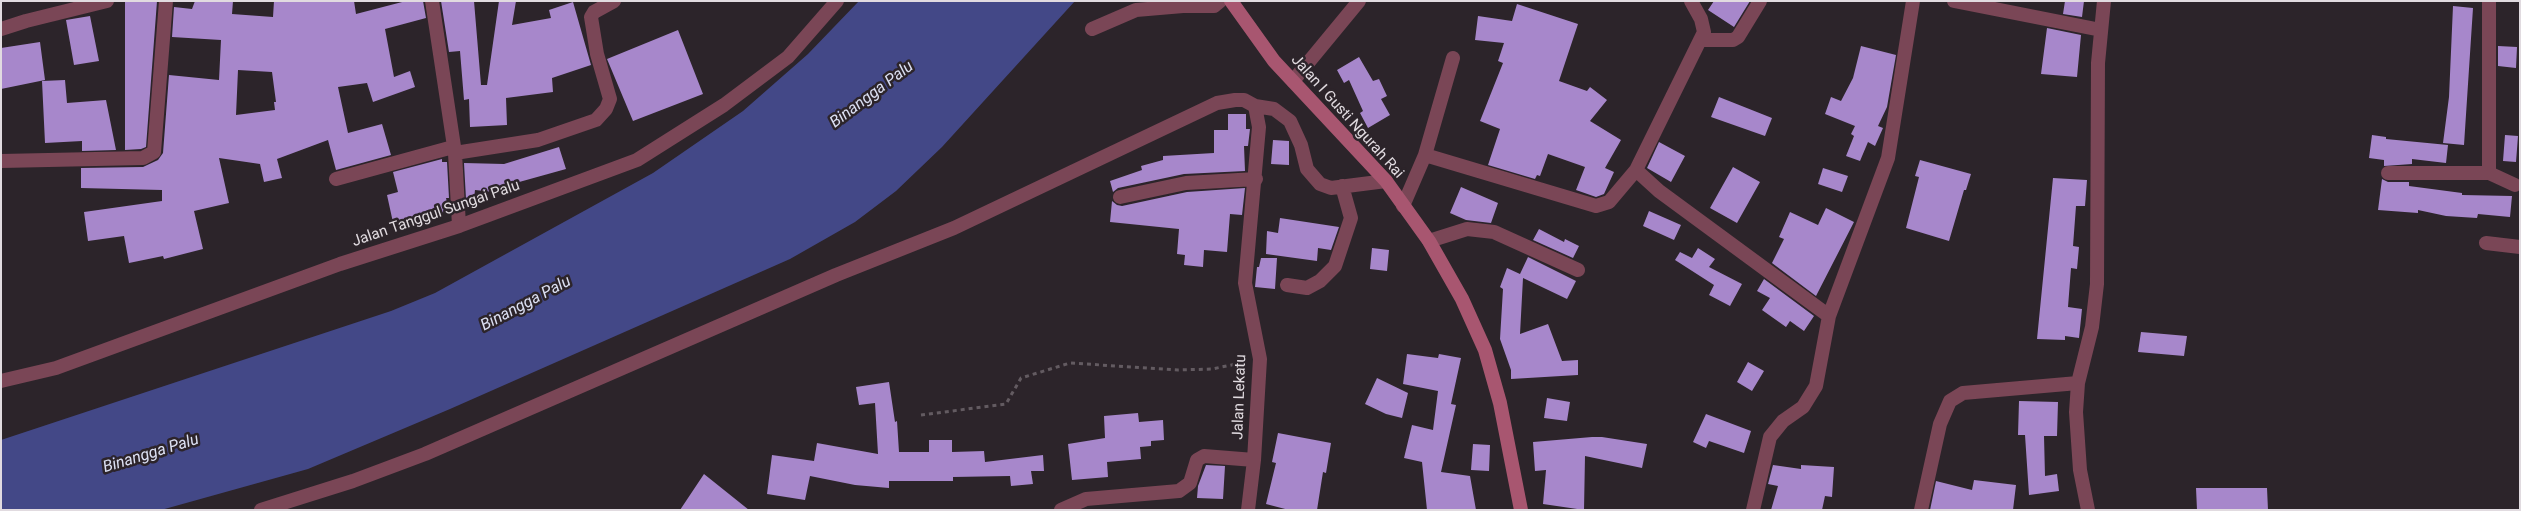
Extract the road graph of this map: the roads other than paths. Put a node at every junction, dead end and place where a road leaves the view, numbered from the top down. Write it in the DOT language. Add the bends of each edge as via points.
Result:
graph roads {
  1 [pos="107,1"];
  2 [pos="166,1"];
  3 [pos="432,1"];
  4 [pos="614,1"];
  5 [pos="837,1"];
  6 [pos="1220,1"];
  7 [pos="1231,1"];
  8 [pos="1359,1"];
  9 [pos="1691,1"];
  10 [pos="1760,1"];
  11 [pos="1954,1"];
  12 [pos="2104,1"];
  13 [pos="2489,1"];
  14 [pos="1909,3"];
  15 [pos="1,29"];
  16 [pos="1092,29"];
  17 [pos="2101,30"];
  18 [pos="1700,40"];
  19 [pos="1454,58"];
  20 [pos="1293,82"];
  21 [pos="1255,106"];
  22 [pos="454,150"];
  23 [pos="1425,155"];
  24 [pos="1,161"];
  25 [pos="1636,170"];
  26 [pos="2388,173"];
  27 [pos="2490,173"];
  28 [pos="336,179"];
  29 [pos="1256,179"];
  30 [pos="1386,181"];
  31 [pos="2514,185"];
  32 [pos="1342,186"];
  33 [pos="1120,197"];
  34 [pos="1403,206"];
  35 [pos="458,226"];
  36 [pos="1429,241"];
  37 [pos="2486,243"];
  38 [pos="2520,247"];
  39 [pos="1578,270"];
  40 [pos="1287,285"];
  41 [pos="1829,316"];
  42 [pos="1,381"];
  43 [pos="2078,383"];
  44 [pos="1254,460"];
  45 [pos="261,510"];
  46 [pos="1061,510"];
  47 [pos="1248,510"];
  48 [pos="1521,510"];
  49 [pos="1753,510"];
  50 [pos="1921,510"];
  51 [pos="2088,510"];
  1 -- 15 [label="street"];
  2 -- 24 [label="street" via="154,152 143,158"];
  3 -- 22 [label="street"];
  4 -- 22 [label="street" via="594,12 592,17 610,99 596,120 538,140"];
  5 -- 35 [label="street, Jalan Tanggul Sungai Palu" via="788,58 724,105 637,160"];
  6 -- 16 [label="street" via="1214,6 1136,10"];
  7 -- 20 [label="main road, Jalan I Gusti Ngurah Rai"];
  8 -- 20 [label="street"];
  9 -- 18 [label="street" via="1704,32"];
  10 -- 18 [label="street" via="1738,37 1733,40"];
  11 -- 17 [label="street"];
  12 -- 17 [label="street"];
  13 -- 27 [label="street"];
  14 -- 41 [label="street" via="1888,158"];
  17 -- 43 [label="street" via="2097,284 2092,327"];
  18 -- 25 [label="street"];
  19 -- 23 [label="street"];
  20 -- 30 [label="main road, Jalan I Gusti Ngurah Rai"];
  21 -- 29 [label="street, Jalan Lekatu" via="1259,127"];
  21 -- 32 [label="street" via="1274,109 1290,121 1301,145 1307,170 1313,178 1331,188"];
  21 -- 45 [label="street" via="1244,100 1217,103 954,228 836,275 425,454"];
  22 -- 28 [label="street"];
  22 -- 35 [label="street"];
  23 -- 25 [label="street" via="1596,206 1609,202"];
  23 -- 34 [label="street"];
  25 -- 41 [label="street" via="1659,191"];
  26 -- 27 [label="street"];
  27 -- 31 [label="street"];
  29 -- 33 [label="street" via="1186,183"];
  29 -- 44 [label="street, Jalan Lekatu" via="1245,282 1260,359"];
  30 -- 32 [label="street"];
  30 -- 34 [label="main road, Jalan I Gusti Ngurah Rai"];
  32 -- 40 [label="street" via="1351,218 1335,266 1320,281 1307,288"];
  34 -- 36 [label="main road, Jalan I Gusti Ngurah Rai"];
  35 -- 42 [label="street, Jalan Tanggul Sungai Palu" via="340,264 56,368"];
  36 -- 39 [label="street" via="1467,230 1494,232"];
  36 -- 48 [label="main road, Jalan I Gusti Ngurah Rai" via="1462,299 1485,350 1500,403"];
  37 -- 38 [label="street"];
  41 -- 49 [label="street" via="1816,386 1803,407 1783,421 1770,437"];
  43 -- 50 [label="street" via="1963,393 1950,401 1940,424"];
  43 -- 51 [label="street" via="2077,441"];
  44 -- 46 [label="street" via="1204,456 1196,460 1190,483 1179,491 1086,499"];
  44 -- 47 [label="street, Jalan Lekatu"];
}
